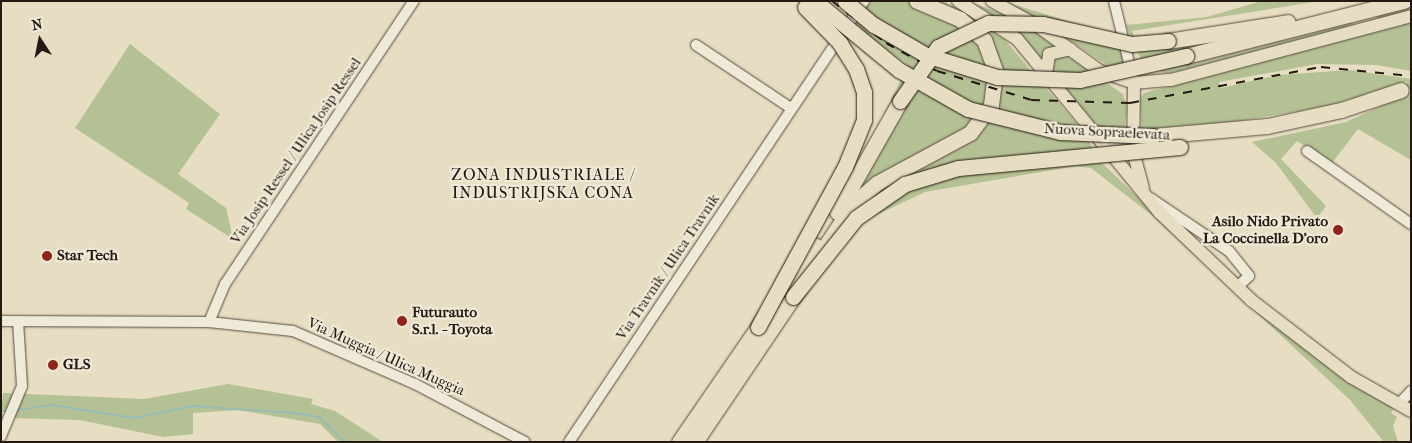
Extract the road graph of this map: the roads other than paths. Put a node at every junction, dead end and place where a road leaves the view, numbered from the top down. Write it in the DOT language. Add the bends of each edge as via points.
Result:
graph roads {
  1 [pos="414,1"];
  2 [pos="799,1"];
  3 [pos="815,1"];
  4 [pos="845,1"];
  5 [pos="916,1"];
  6 [pos="958,1"];
  7 [pos="992,1"];
  8 [pos="1114,1"];
  9 [pos="1380,1"];
  10 [pos="1404,1"];
  11 [pos="862,2"];
  12 [pos="1411,16"];
  13 [pos="696,46"];
  14 [pos="1070,49"];
  15 [pos="1046,74"];
  16 [pos="1134,83"];
  17 [pos="1401,90"];
  18 [pos="1371,101"];
  19 [pos="791,108"];
  20 [pos="1132,133"];
  21 [pos="1102,143"];
  22 [pos="1306,152"];
  23 [pos="1147,197"];
  24 [pos="1411,224"];
  25 [pos="1237,287"];
  26 [pos="793,297"];
  27 [pos="1,321"];
  28 [pos="17,321"];
  29 [pos="209,322"];
  30 [pos="758,327"];
  31 [pos="1411,391"];
  32 [pos="1399,404"];
  33 [pos="1411,411"];
  34 [pos="1,436"];
  35 [pos="525,442"];
  36 [pos="569,442"];
  37 [pos="679,442"];
  38 [pos="695,442"];
  1 -- 29 [label="street, Via Josip Ressel / Ulica Josip Ressel" via="225,284"];
  2 -- 30 [label="highway, bridge" via="840,43 856,69 864,92 864,120 845,167"];
  3 -- 18 [label="highway, Nuova Sopraelevata, bridge" via="899,70 968,109 1044,130 1152,136 1267,126"];
  4 -- 10 [label="highway, bridge" via="874,26 926,55 997,77 1080,80"];
  5 -- 26 [label="highway, bridge" via="971,26 984,40 995,70 996,88 983,120 952,146 876,183 854,203"];
  6 -- 15 [label="main road" via="1004,28"];
  7 -- 14 [label="main road"];
  8 -- 16 [label="street"];
  9 -- 30 [label="highway, bridge" via="1298,20 1132,44 1043,24 1006,21 970,28 938,47 912,79 867,166"];
  11 -- 19 [label="street, Via Travnik / Ulica Travnik"];
  12 -- 16 [label="main road" via="1171,80"];
  13 -- 19 [label="street"];
  14 -- 15 [label="main road" via="1050,54"];
  14 -- 16 [label="main road" via="1108,76"];
  15 -- 21 [label="main road"];
  16 -- 20 [label="main road"];
  17 -- 18 [label="highway, Nuova Sopraelevata"];
  18 -- 26 [label="highway, bridge" via="1298,126 1180,147 958,168 904,184 856,218"];
  19 -- 36 [label="street, Via Travnik / Ulica Travnik"];
  20 -- 21 [label="main road" via="1122,142"];
  20 -- 23 [label="main road" via="1136,168"];
  21 -- 23 [label="main road"];
  22 -- 24 [label="street"];
  23 -- 25 [label="main road"];
  23 -- 25 [label="street" via="1229,250 1249,276"];
  25 -- 32 [label="main road" via="1350,376"];
  26 -- 38 [label="highway"];
  27 -- 28 [label="street, Via Muggia / Ulica Muggia"];
  28 -- 29 [label="street, Via Muggia / Ulica Muggia"];
  28 -- 34 [label="street" via="18,396"];
  29 -- 35 [label="street, Via Muggia / Ulica Muggia" via="293,331 340,349"];
  30 -- 37 [label="highway"];
  31 -- 32 [label="street"];
  32 -- 33 [label="main road"];
}
